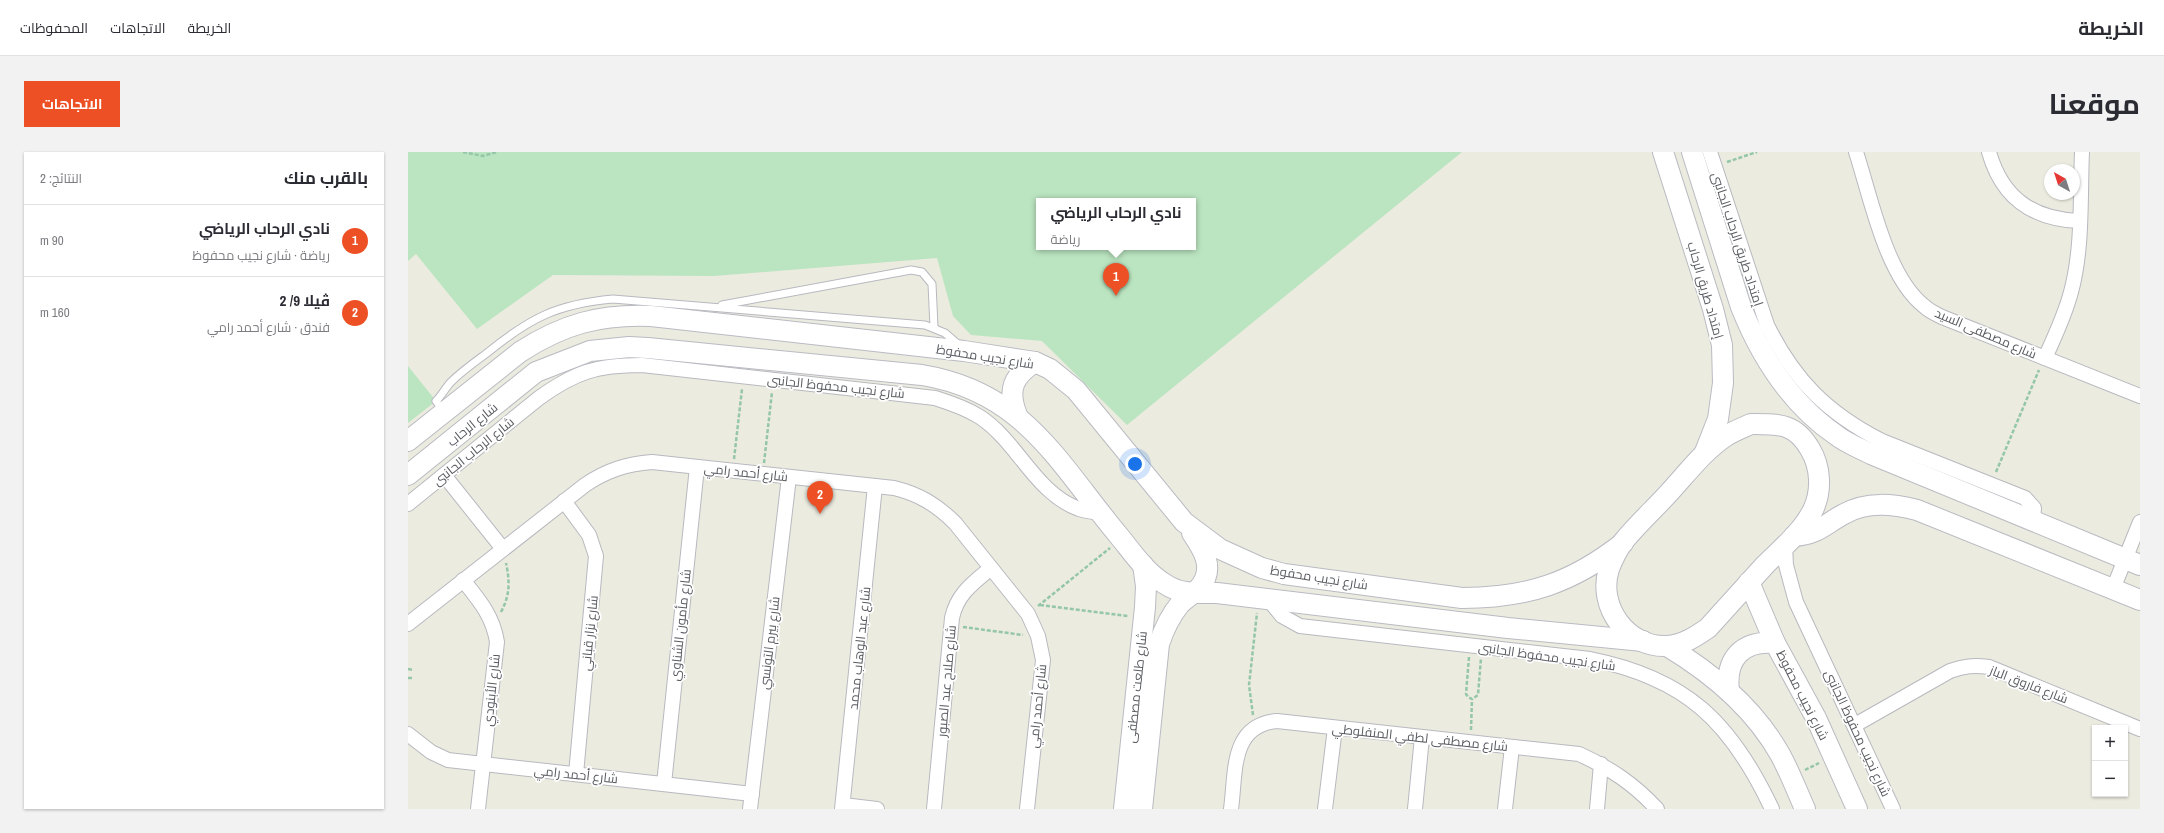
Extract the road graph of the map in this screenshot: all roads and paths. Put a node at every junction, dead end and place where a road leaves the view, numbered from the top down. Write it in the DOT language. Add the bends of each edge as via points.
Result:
graph roads {
  1 [pos="463,152"];
  2 [pos="497,152"];
  3 [pos="1663,152"];
  4 [pos="1692,152"];
  5 [pos="1710,152"];
  6 [pos="1758,152"];
  7 [pos="1856,152"];
  8 [pos="1989,152"];
  9 [pos="2082,152"];
  10 [pos="1715,166"];
  11 [pos="2079,221"];
  12 [pos="712,307"];
  13 [pos="647,309"];
  14 [pos="934,327"];
  15 [pos="1759,328"];
  16 [pos="964,351"];
  17 [pos="520,352"];
  18 [pos="2045,358"];
  19 [pos="1035,362"];
  20 [pos="536,372"];
  21 [pos="744,376"];
  22 [pos="773,380"];
  23 [pos="2140,396"];
  24 [pos="539,398"];
  25 [pos="444,412"];
  26 [pos="1812,414"];
  27 [pos="1017,415"];
  28 [pos="1795,431"];
  29 [pos="408,441"];
  30 [pos="1705,454"];
  31 [pos="1909,461"];
  32 [pos="697,467"];
  33 [pos="733,471"];
  34 [pos="763,474"];
  35 [pos="408,475"];
  36 [pos="444,475"];
  37 [pos="789,477"];
  38 [pos="1991,484"];
  39 [pos="875,486"];
  40 [pos="564,501"];
  41 [pos="408,504"];
  42 [pos="1100,513"];
  43 [pos="2033,521"];
  44 [pos="1184,522"];
  45 [pos="2140,522"];
  46 [pos="1121,539"];
  47 [pos="1789,541"];
  48 [pos="1622,543"];
  49 [pos="503,549"];
  50 [pos="2133,562"];
  51 [pos="1143,565"];
  52 [pos="991,568"];
  53 [pos="463,580"];
  54 [pos="1749,582"];
  55 [pos="2113,589"];
  56 [pos="1191,594"];
  57 [pos="2138,594"];
  58 [pos="1264,599"];
  59 [pos="1039,605"];
  60 [pos="1028,614"];
  61 [pos="1143,618"];
  62 [pos="492,621"];
  63 [pos="408,624"];
  64 [pos="950,625"];
  65 [pos="1038,636"];
  66 [pos="1643,642"];
  67 [pos="1776,643"];
  68 [pos="1476,646"];
  69 [pos="1667,646"];
  70 [pos="408,669"];
  71 [pos="414,670"];
  72 [pos="408,678"];
  73 [pos="412,678"];
  74 [pos="1729,691"];
  75 [pos="1472,699"];
  76 [pos="1855,725"];
  77 [pos="1256,726"];
  78 [pos="1335,728"];
  79 [pos="2140,730"];
  80 [pos="408,734"];
  81 [pos="1422,737"];
  82 [pos="1470,742"];
  83 [pos="1512,747"];
  84 [pos="1833,755"];
  85 [pos="483,764"];
  86 [pos="1601,764"];
  87 [pos="576,774"];
  88 [pos="1791,777"];
  89 [pos="664,784"];
  90 [pos="752,794"];
  91 [pos="843,807"];
  92 [pos="478,809"];
  93 [pos="750,809"];
  94 [pos="877,809"];
  95 [pos="934,809"];
  96 [pos="1027,809"];
  97 [pos="1124,809"];
  98 [pos="1142,809"];
  99 [pos="1231,809"];
  100 [pos="1325,809"];
  101 [pos="1415,809"];
  102 [pos="1505,809"];
  103 [pos="1597,809"];
  104 [pos="1657,809"];
  105 [pos="1772,809"];
  106 [pos="1805,809"];
  107 [pos="1857,809"];
  108 [pos="1893,809"];
  1 -- 2 [label="path" via="483,156"];
  3 -- 30 [label="street, إمتداد طريق الرحاب" via="1722,345 1723,382 1718,419"];
  4 -- 15 [label="street, إمتداد طريق الرحاب" via="1741,307"];
  5 -- 10 [label="street, إمتداد طريق الرحاب الجانبى"];
  6 -- 10 [label="path"];
  7 -- 18 [label="street, شارع مصطفى السيد" via="1890,259 1910,293 1924,307 1942,317"];
  8 -- 11 [label="street" via="1993,168 2013,197 2044,216"];
  9 -- 11 [label="street"];
  10 -- 15 [label="street, إمتداد طريق الرحاب الجانبى"];
  11 -- 18 [label="street" via="2078,256 2071,292 2060,326"];
  12 -- 13 [label="lane"];
  12 -- 14 [label="lane"];
  12 -- 14 [label="lane" via="911,270 922,272 932,284"];
  13 -- 16 [label="street, شارع نجيب محفوظ"];
  13 -- 17 [label="street, شارع نجيب محفوظ" via="560,329"];
  13 -- 25 [label="lane" via="613,299 583,302 555,310 528,322 450,383 436,401"];
  14 -- 16 [label="lane" via="956,341"];
  15 -- 26 [label="street, إمتداد طريق الرحاب" via="1773,370"];
  15 -- 31 [label="street, إمتداد طريق الرحاب الجانبى" via="1777,346 1799,378 1828,408"];
  16 -- 19 [label="street, شارع نجيب محفوظ"];
  17 -- 20 [label="street"];
  17 -- 25 [label="street, شارع الرحاب"];
  18 -- 23 [label="street, شارع مصطفى السيد"];
  18 -- 38 [label="path"];
  19 -- 27 [label="street" via="1024,369 1016,379 1012,403"];
  19 -- 44 [label="street, شارع نجيب محفوظ" via="1055,372 1076,390"];
  20 -- 27 [label="street, شارع نجيب محفوظ" via="590,351 648,348 942,378 982,392"];
  20 -- 35 [label="street, شارع الرحاب"];
  21 -- 22 [label="street, شارع نجيب محفوظ الجانبى"];
  21 -- 24 [label="street, شارع نجيب محفوظ الجانبى" via="642,365 614,365 580,373 561,382"];
  21 -- 33 [label="path"];
  22 -- 34 [label="path"];
  22 -- 42 [label="street, شارع نجيب محفوظ الجانبى" via="935,398 959,405 981,417 1000,434 1060,499 1079,509"];
  24 -- 36 [label="street, شارع الرحاب الجانبى"];
  25 -- 29 [label="street, شارع الرحاب"];
  26 -- 28 [label="street"];
  26 -- 31 [label="street, إمتداد طريق الرحاب" via="1836,436 1847,442"];
  27 -- 42 [label="street, شارع نجيب محفوظ"];
  28 -- 30 [label="street" via="1781,426 1751,424 1725,436"];
  28 -- 47 [label="street" via="1815,457 1820,483 1813,509"];
  30 -- 48 [label="street"];
  31 -- 38 [label="street, إمتداد طريق الرحاب الجانبى"];
  31 -- 43 [label="street, إمتداد طريق الرحاب"];
  32 -- 33 [label="street, شارع أحمد رامي"];
  32 -- 40 [label="street, شارع أحمد رامي" via="652,462 617,467 600,475"];
  32 -- 89 [label="street, شارع مأمون الشناوي"];
  33 -- 34 [label="street, شارع أحمد رامي"];
  34 -- 37 [label="street, شارع أحمد رامي"];
  36 -- 41 [label="street, شارع الرحاب الجانبى"];
  36 -- 49 [label="street"];
  37 -- 39 [label="street, شارع أحمد رامي"];
  37 -- 90 [label="street, شارع بيرم التونسي"];
  38 -- 43 [label="street, إمتداد طريق الرحاب الجانبى" via="2025,498 2034,508"];
  39 -- 52 [label="street, شارع أحمد رامي" via="911,492 942,510"];
  39 -- 91 [label="street, شارع عبد الوهاب محمد"];
  40 -- 49 [label="street, شارع أحمد رامي"];
  40 -- 87 [label="street, شارع نزار قباني" via="589,535 596,556"];
  42 -- 46 [label="street, شارع نجيب محفوظ"];
  43 -- 50 [label="street, إمتداد طريق الرحاب"];
  44 -- 48 [label="street, شارع نجيب محفوظ" via="1220,549 1262,568 1284,574 1462,598 1520,594 1548,586 1574,576 1600,561"];
  44 -- 56 [label="street, شارع طلعت مصطفى" via="1201,547 1208,564 1204,581"];
  45 -- 50 [label="street"];
  46 -- 51 [label="street, شارع نجيب محفوظ"];
  46 -- 59 [label="path"];
  47 -- 54 [label="street"];
  47 -- 55 [label="street" via="1819,531 1846,513 1863,507 1899,505"];
  47 -- 76 [label="street, شارع نجيب محفوظ الجانبى" via="1786,565 1796,602"];
  48 -- 66 [label="street" via="1609,569 1606,586 1609,604 1616,620"];
  49 -- 53 [label="street, شارع أحمد رامي"];
  49 -- 62 [label="path" via="508,573 507,599"];
  50 -- 55 [label="street"];
  51 -- 56 [label="street, شارع نجيب محفوظ" via="1165,584"];
  51 -- 61 [label="street, شارع طلعت مصطفى" via="1146,586"];
  52 -- 60 [label="street, شارع أحمد رامي"];
  52 -- 64 [label="street, شارع صلاح عبد الصبور" via="960,596 953,610"];
  53 -- 62 [label="street, شارع الأبنودي"];
  53 -- 63 [label="street, شارع أحمد رامي"];
  54 -- 67 [label="street, شارع نجيب محفوظ"];
  54 -- 69 [label="street" via="1708,628 1696,637"];
  55 -- 57 [label="street"];
  56 -- 58 [label="street, شارع نجيب محفوظ" via="1217,593"];
  56 -- 98 [label="street, شارع طلعت مصطفى" via="1167,622 1159,644"];
  58 -- 66 [label="street, شارع نجيب محفوظ"];
  58 -- 68 [label="street, شارع نجيب محفوظ الجانبى" via="1282,616 1300,626"];
  58 -- 77 [label="path" via="1249,685"];
  59 -- 60 [label="path"];
  59 -- 61 [label="path"];
  60 -- 65 [label="street, شارع أحمد رامي"];
  61 -- 97 [label="street, شارع طلعت مصطفى"];
  62 -- 85 [label="street, شارع الأبنودي" via="497,642"];
  64 -- 65 [label="path"];
  64 -- 95 [label="street, شارع صلاح عبد الصبور"];
  65 -- 96 [label="street, شارع أحمد رامي" via="1043,660"];
  66 -- 69 [label="street, شارع نجيب محفوظ"];
  67 -- 74 [label="street" via="1756,644 1738,653 1727,678"];
  67 -- 84 [label="street, شارع نجيب محفوظ"];
  68 -- 75 [label="path" via="1478,695"];
  68 -- 75 [label="path" via="1466,694"];
  68 -- 105 [label="street, شارع نجيب محفوظ الجانبى" via="1590,658 1648,675 1670,686 1693,701 1727,733 1753,770"];
  69 -- 74 [label="street" via="1689,659"];
  70 -- 71 [label="path"];
  72 -- 73 [label="path"];
  74 -- 88 [label="street" via="1766,733"];
  75 -- 82 [label="path"];
  76 -- 79 [label="street, شارع فاروق الباز" via="1950,671 1976,665 1989,667"];
  76 -- 108 [label="street, شارع نجيب محفوظ الجانبى"];
  77 -- 78 [label="street, شارع مصطفى لطفي المنفلوطي" via="1277,721"];
  77 -- 99 [label="street" via="1242,741 1238,751"];
  78 -- 81 [label="street, شارع مصطفى لطفي المنفلوطي"];
  78 -- 100 [label="street"];
  80 -- 85 [label="street, شارع أحمد رامي" via="431,752 448,760"];
  81 -- 82 [label="street, شارع مصطفى لطفي المنفلوطي"];
  81 -- 101 [label="street"];
  82 -- 83 [label="street, شارع مصطفى لطفي المنفلوطي"];
  83 -- 86 [label="street, شارع مصطفى لطفي المنفلوطي" via="1579,754"];
  83 -- 102 [label="street"];
  84 -- 88 [label="path"];
  84 -- 107 [label="street, شارع نجيب محفوظ"];
  85 -- 87 [label="street, شارع أحمد رامي"];
  85 -- 92 [label="street, شارع الأبنودي"];
  86 -- 103 [label="street"];
  86 -- 104 [label="street, شارع مصطفى لطفي المنفلوطي" via="1622,776"];
  87 -- 89 [label="street, شارع أحمد رامي"];
  88 -- 106 [label="street"];
  89 -- 90 [label="street, شارع أحمد رامي"];
  90 -- 93 [label="street, شارع بيرم التونسي"];
  91 -- 94 [label="street"];
}
